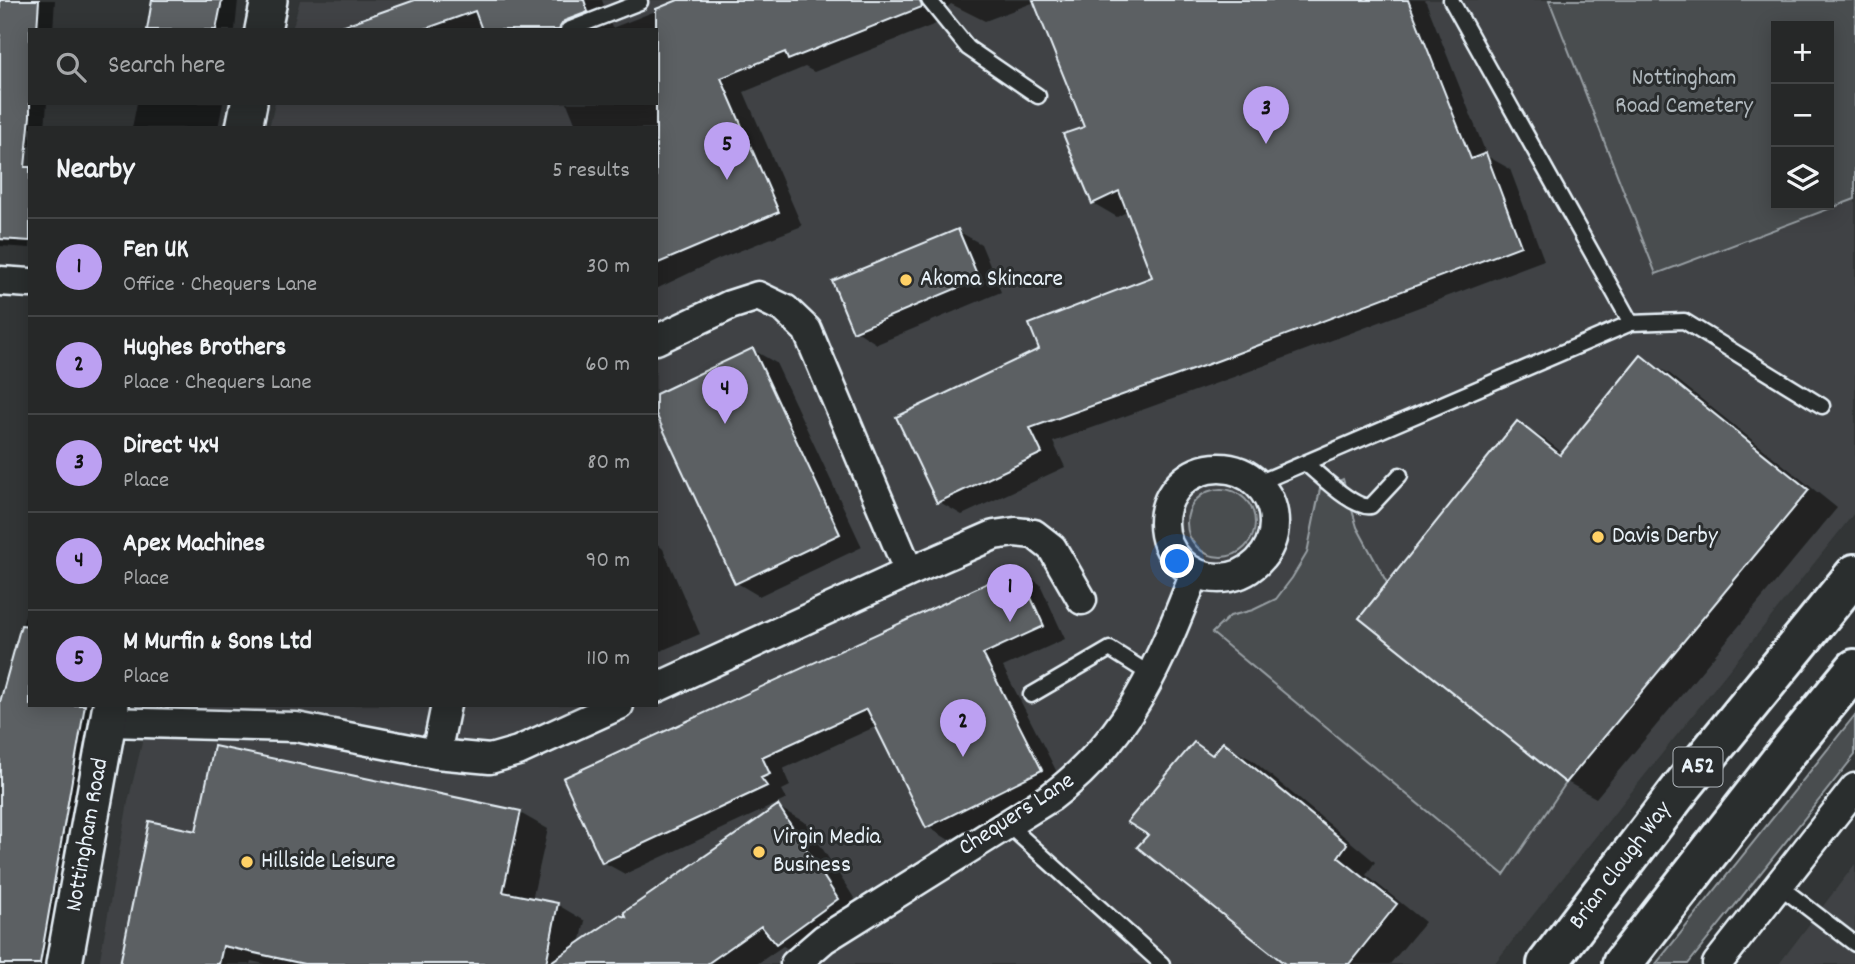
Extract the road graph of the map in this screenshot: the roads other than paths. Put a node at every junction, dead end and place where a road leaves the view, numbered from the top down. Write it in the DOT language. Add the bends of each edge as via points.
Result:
graph roads {
  1 [pos="269,0"];
  2 [pos="929,0"];
  3 [pos="1451,0"];
  4 [pos="640,2"];
  5 [pos="263,28"];
  6 [pos="573,28"];
  7 [pos="1038,96"];
  8 [pos="249,105"];
  9 [pos="244,126"];
  10 [pos="0,281"];
  11 [pos="28,283"];
  12 [pos="1631,323"];
  13 [pos="658,339"];
  14 [pos="1822,406"];
  15 [pos="1306,463"];
  16 [pos="1400,475"];
  17 [pos="1258,483"];
  18 [pos="909,572"];
  19 [pos="1195,573"];
  20 [pos="1855,574"];
  21 [pos="1082,600"];
  22 [pos="1855,669"];
  23 [pos="1151,675"];
  24 [pos="658,687"];
  25 [pos="1031,695"];
  26 [pos="446,707"];
  27 [pos="615,707"];
  28 [pos="110,713"];
  29 [pos="436,754"];
  30 [pos="1855,788"];
  31 [pos="1007,824"];
  32 [pos="1778,884"];
  33 [pos="1855,943"];
  34 [pos="64,964"];
  35 [pos="795,964"];
  36 [pos="1162,964"];
  37 [pos="1547,964"];
  38 [pos="1622,964"];
  39 [pos="1717,964"];
  1 -- 5 [label="street"];
  2 -- 7 [label="lane" via="968,48"];
  3 -- 12 [label="lane"];
  4 -- 6 [label="lane"];
  8 -- 9 [label="street"];
  10 -- 11 [label="street"];
  12 -- 14 [label="lane" via="1684,321"];
  12 -- 15 [label="lane"];
  13 -- 18 [label="street" via="758,296 785,309 807,330"];
  15 -- 16 [label="lane" via="1365,507"];
  15 -- 17 [label="lane"];
  17 -- 19 [label="street" via="1274,513 1270,547 1246,572 1221,578"];
  17 -- 19 [label="street" via="1243,472 1209,468 1192,474 1169,499 1165,533 1171,550"];
  18 -- 21 [label="street" via="994,535 1034,534 1052,548"];
  18 -- 24 [label="street"];
  19 -- 23 [label="street, Chequers Lane"];
  20 -- 37 [label="highway, Brian Clough Way / A52" via="1682,787"];
  22 -- 38 [label="highway, A52"];
  23 -- 25 [label="lane" via="1110,649"];
  23 -- 31 [label="street, Chequers Lane" via="1095,760 1051,797"];
  26 -- 29 [label="street"];
  27 -- 29 [label="street" via="518,751 489,759"];
  28 -- 29 [label="street" via="296,727"];
  28 -- 34 [label="street, Nottingham Road"];
  30 -- 32 [label="street"];
  31 -- 35 [label="street, Chequers Lane" via="824,939"];
  31 -- 36 [label="lane"];
  32 -- 33 [label="lane"];
  32 -- 39 [label="street"];
}
